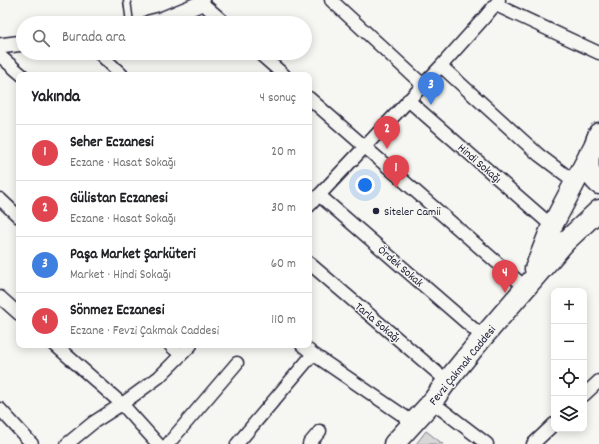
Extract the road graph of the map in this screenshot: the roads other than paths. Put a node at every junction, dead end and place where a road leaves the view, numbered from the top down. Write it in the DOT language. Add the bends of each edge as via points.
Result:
graph roads {
  1 [pos="127,0"];
  2 [pos="331,0"];
  3 [pos="202,2"];
  4 [pos="497,3"];
  5 [pos="129,16"];
  6 [pos="170,16"];
  7 [pos="217,16"];
  8 [pos="16,44"];
  9 [pos="0,46"];
  10 [pos="599,54"];
  11 [pos="0,56"];
  12 [pos="106,60"];
  13 [pos="267,60"];
  14 [pos="441,66"];
  15 [pos="19,72"];
  16 [pos="119,72"];
  17 [pos="281,72"];
  18 [pos="423,85"];
  19 [pos="408,100"];
  20 [pos="312,101"];
  21 [pos="595,144"];
  22 [pos="365,147"];
  23 [pos="575,182"];
  24 [pos="599,184"];
  25 [pos="319,195"];
  26 [pos="0,199"];
  27 [pos="312,203"];
  28 [pos="599,210"];
  29 [pos="16,214"];
  30 [pos="552,226"];
  31 [pos="312,266"];
  32 [pos="527,286"];
  33 [pos="0,297"];
  34 [pos="16,311"];
  35 [pos="483,337"];
  36 [pos="57,348"];
  37 [pos="173,348"];
  38 [pos="187,348"];
  39 [pos="306,348"];
  40 [pos="313,354"];
  41 [pos="181,355"];
  42 [pos="237,363"];
  43 [pos="447,381"];
  44 [pos="599,381"];
  45 [pos="587,392"];
  46 [pos="432,402"];
  47 [pos="122,404"];
  48 [pos="0,409"];
  49 [pos="414,423"];
  50 [pos="551,427"];
  51 [pos="320,431"];
  52 [pos="32,444"];
  53 [pos="68,444"];
  54 [pos="158,444"];
  55 [pos="168,444"];
  56 [pos="237,444"];
  57 [pos="309,444"];
  58 [pos="394,444"];
  59 [pos="487,444"];
  60 [pos="533,444"];
  1 -- 5 [label="lane"];
  2 -- 18 [label="street"];
  3 -- 6 [label="street"];
  3 -- 7 [label="street"];
  4 -- 10 [label="street"];
  4 -- 14 [label="street"];
  8 -- 9 [label="street"];
  11 -- 15 [label="street"];
  12 -- 16 [label="street"];
  13 -- 17 [label="street"];
  14 -- 18 [label="street"];
  14 -- 23 [label="street" via="539,155"];
  18 -- 19 [label="street"];
  19 -- 22 [label="street"];
  19 -- 30 [label="street, Hindi Sokağı"];
  20 -- 22 [label="street"];
  21 -- 23 [label="main road, Fevzi Çakmak Caddesi"];
  21 -- 24 [label="main road" via="588,168"];
  22 -- 25 [label="street"];
  22 -- 32 [label="street"];
  23 -- 30 [label="main road, Fevzi Çakmak Caddesi"];
  25 -- 27 [label="street"];
  25 -- 35 [label="street, Ördek Sokak"];
  26 -- 29 [label="street"];
  28 -- 32 [label="main road, Fevzi Çakmak Caddesi" via="565,242"];
  30 -- 32 [label="main road, Fevzi Çakmak Caddesi"];
  31 -- 43 [label="street, Tarla Sokağı"];
  32 -- 35 [label="main road, Fevzi Çakmak Caddesi"];
  33 -- 34 [label="street"];
  35 -- 43 [label="main road, Fevzi Çakmak Caddesi"];
  36 -- 47 [label="street"];
  37 -- 41 [label="street"];
  38 -- 41 [label="street"];
  39 -- 40 [label="street"];
  40 -- 49 [label="street"];
  40 -- 56 [label="street"];
  41 -- 47 [label="street" via="158,377"];
  42 -- 55 [label="street"];
  43 -- 46 [label="main road, Fevzi Çakmak Caddesi"];
  44 -- 45 [label="street"];
  46 -- 49 [label="main road, Fevzi Çakmak Caddesi"];
  46 -- 59 [label="street"];
  47 -- 53 [label="street" via="94,422"];
  47 -- 54 [label="street"];
  48 -- 52 [label="street"];
  49 -- 58 [label="main road, Fevzi Çakmak Caddesi"];
  50 -- 60 [label="street"];
  51 -- 57 [label="street"];
}
